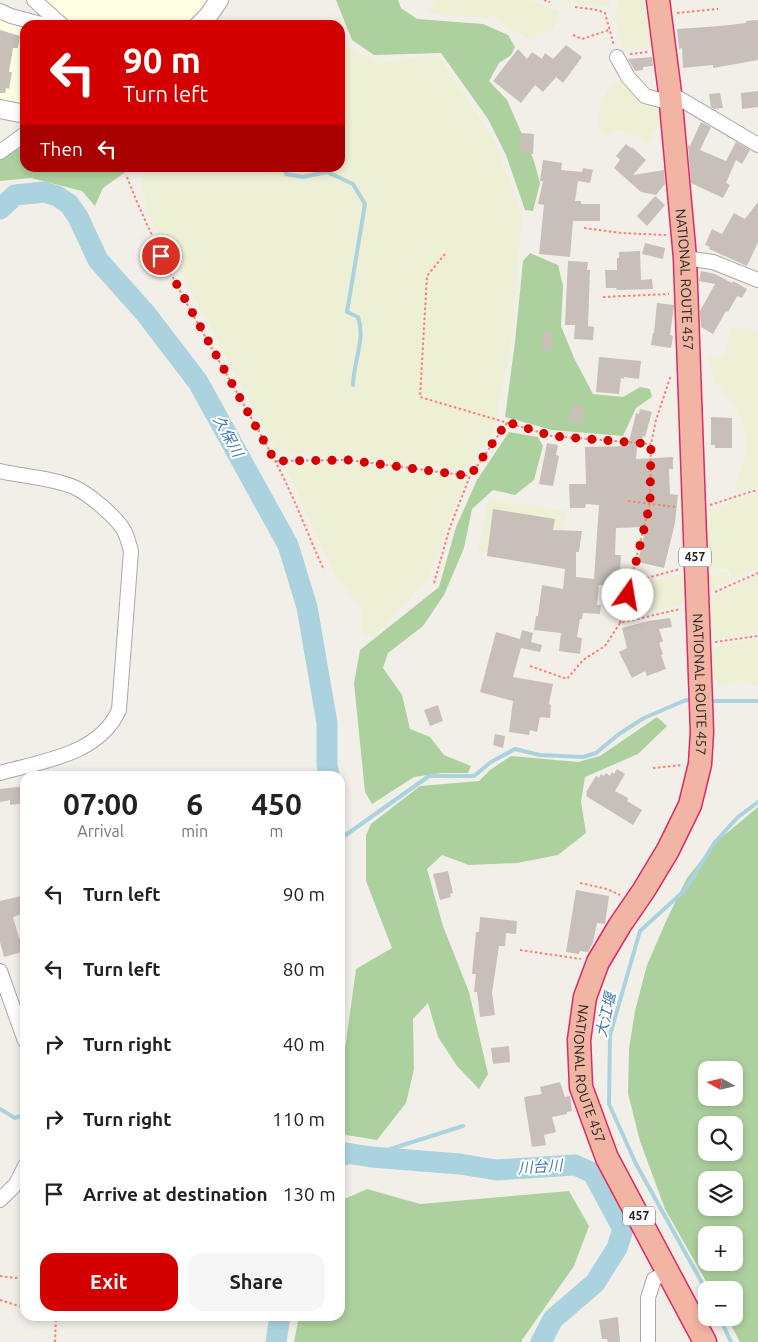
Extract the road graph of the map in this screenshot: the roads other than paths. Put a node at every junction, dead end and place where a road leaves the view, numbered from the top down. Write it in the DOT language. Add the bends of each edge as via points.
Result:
graph roads {
  1 [pos="34,0"];
  2 [pos="220,0"];
  3 [pos="659,8"];
  4 [pos="0,10"];
  5 [pos="26,20"];
  6 [pos="56,20"];
  7 [pos="204,20"];
  8 [pos="617,57"];
  9 [pos="670,98"];
  10 [pos="0,109"];
  11 [pos="20,113"];
  12 [pos="20,138"];
  13 [pos="758,145"];
  14 [pos="0,152"];
  15 [pos="684,247"];
  16 [pos="758,280"];
  17 [pos="0,471"];
  18 [pos="0,772"];
  19 [pos="0,971"];
  20 [pos="20,1027"];
  21 [pos="20,1176"];
  22 [pos="0,1200"];
  23 [pos="669,1272"];
  24 [pos="648,1342"];
  25 [pos="705,1342"];
  1 -- 6 [label="street"];
  2 -- 7 [label="street"];
  3 -- 9 [label="highway, NATIONAL ROUTE 457 / 457"];
  4 -- 5 [label="street"];
  8 -- 9 [label="street" via="628,78 645,96"];
  9 -- 13 [label="street"];
  9 -- 15 [label="highway, NATIONAL ROUTE 457 / 457"];
  10 -- 11 [label="street"];
  12 -- 14 [label="street"];
  15 -- 16 [label="street"];
  15 -- 23 [label="highway, NATIONAL ROUTE 457 / 457" via="702,732 700,764 690,805 668,850 598,962 584,997 579,1040 581,1087 607,1158"];
  17 -- 18 [label="street" via="76,488 118,521 131,551 119,710 114,721 73,753"];
  19 -- 20 [label="street"];
  21 -- 22 [label="street"];
  23 -- 24 [label="street" via="654,1280 648,1298"];
  23 -- 25 [label="highway, NATIONAL ROUTE 457 / 457"];
}
